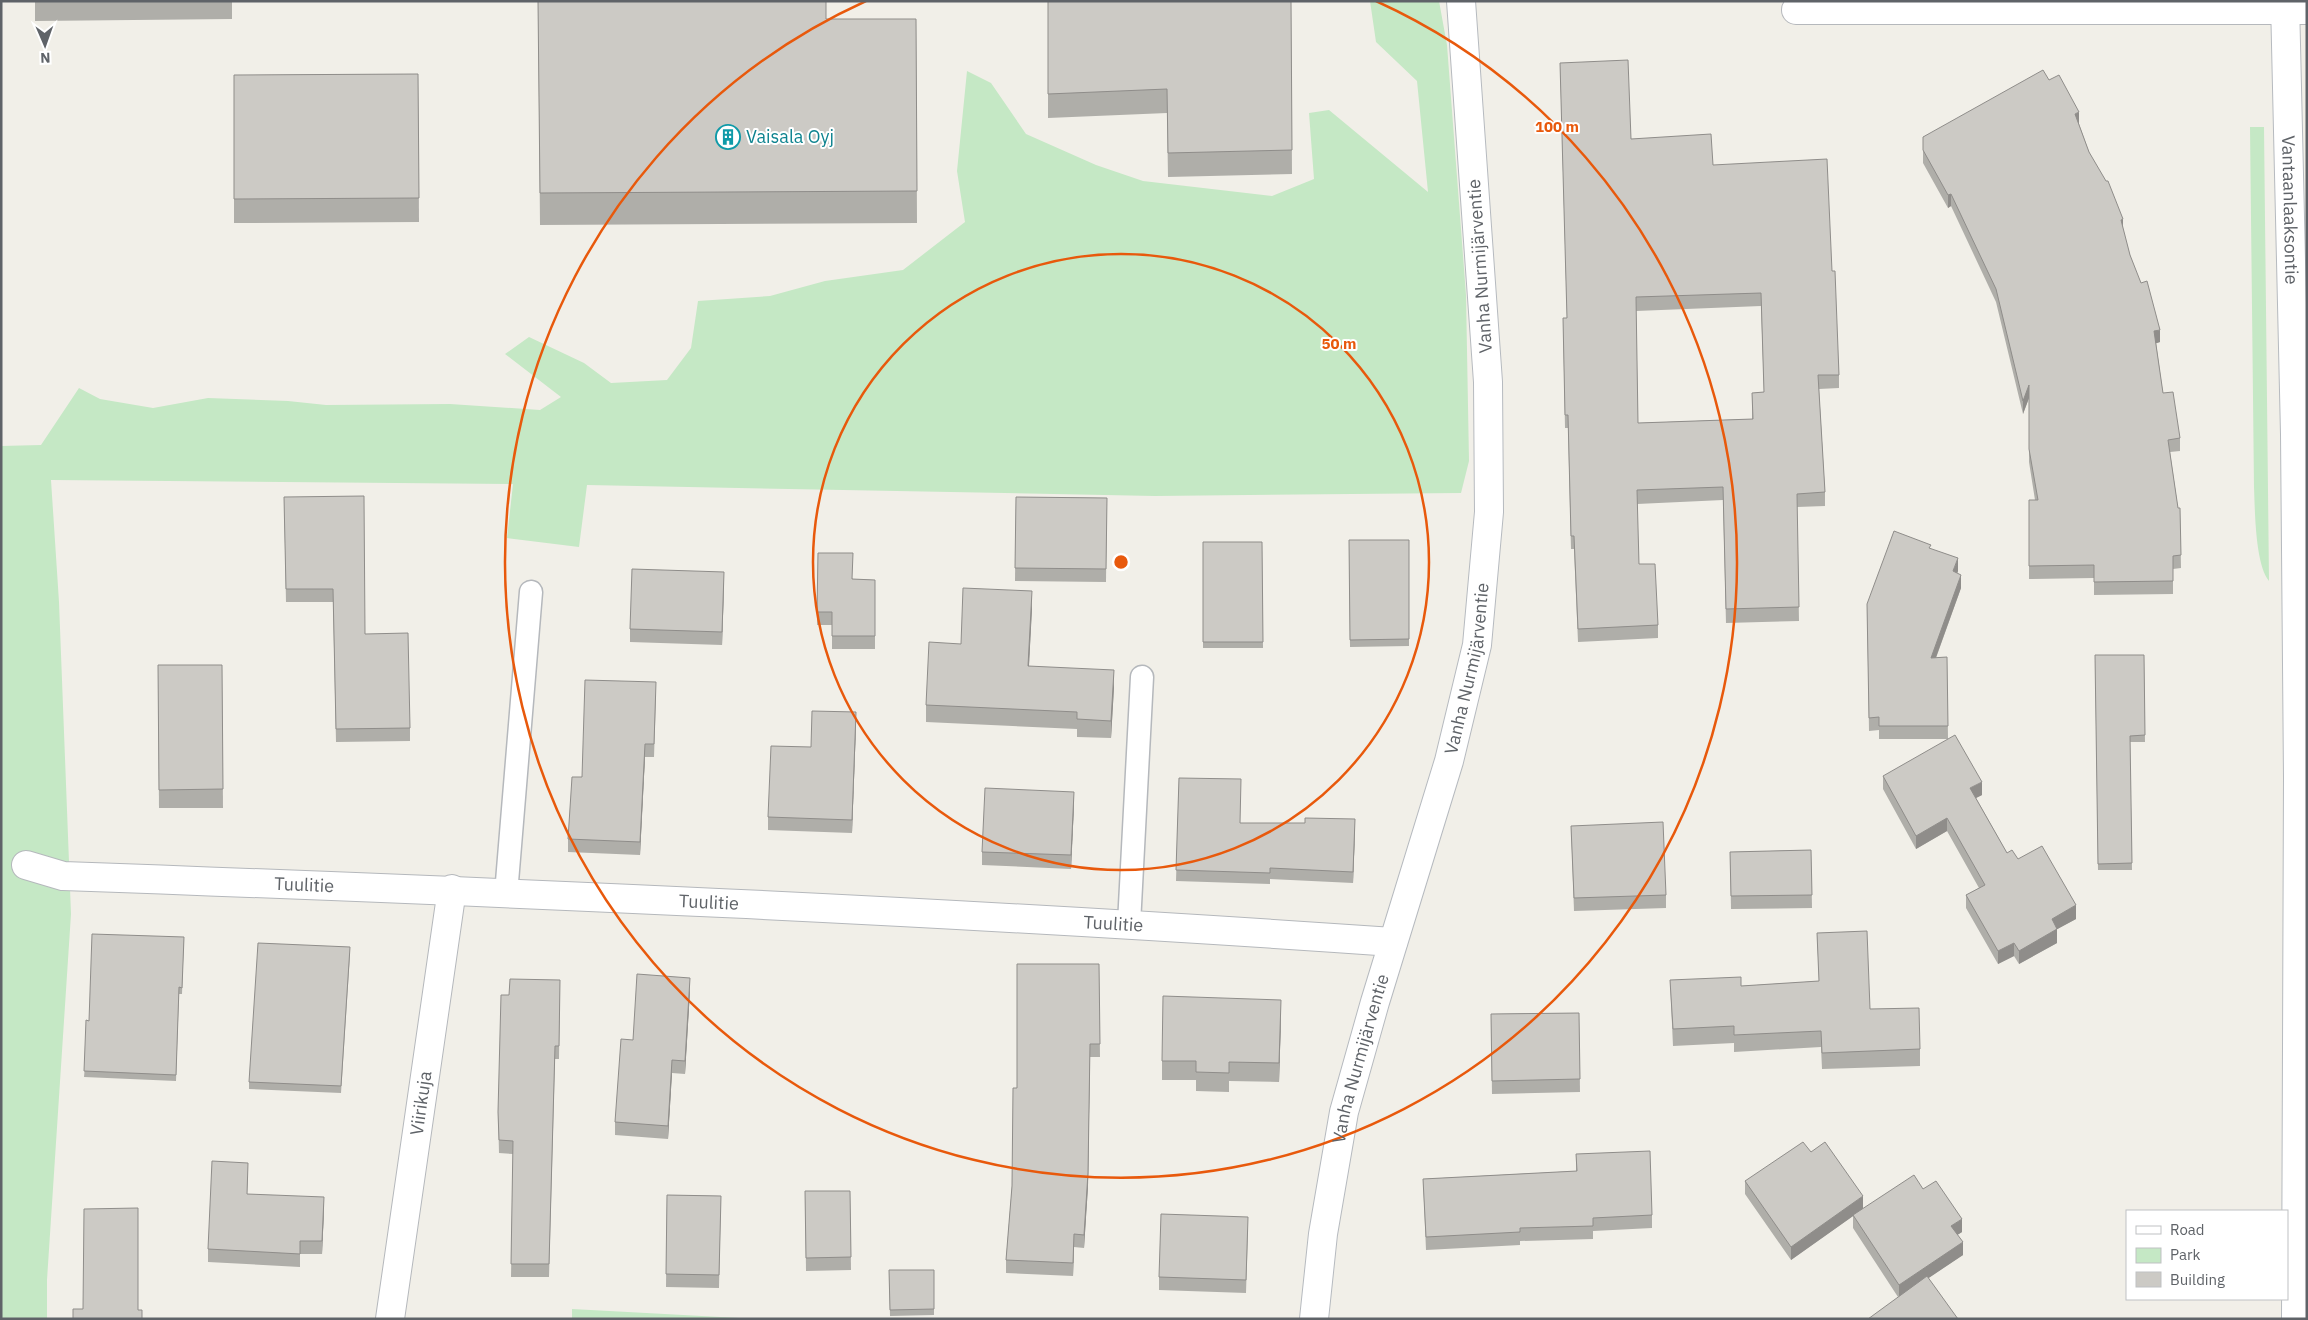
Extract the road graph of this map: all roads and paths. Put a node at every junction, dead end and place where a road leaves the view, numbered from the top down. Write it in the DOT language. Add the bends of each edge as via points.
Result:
graph roads {
  1 [pos="1461,1"];
  2 [pos="2292,7"];
  3 [pos="1796,10"];
  4 [pos="531,592"];
  5 [pos="1142,677"];
  6 [pos="26,865"];
  7 [pos="452,890"];
  8 [pos="506,894"];
  9 [pos="1129,924"];
  10 [pos="1393,942"];
  11 [pos="2301,1254"];
  12 [pos="390,1319"];
  13 [pos="1314,1319"];
  14 [pos="2296,1319"];
  1 -- 10 [label="street, Vanha Nurmijärventie" via="1488,382 1489,512 1477,645 1449,761"];
  2 -- 3 [label="street"];
  2 -- 11 [label="street, Vantaanlaaksontie"];
  4 -- 8 [label="lane"];
  5 -- 9 [label="lane"];
  6 -- 7 [label="street, Tuulitie" via="57,875"];
  7 -- 8 [label="street, Tuulitie"];
  7 -- 12 [label="street, Viirikuja"];
  8 -- 9 [label="street, Tuulitie"];
  9 -- 10 [label="street, Tuulitie"];
  10 -- 13 [label="street, Vanha Nurmijärventie" via="1344,1112 1323,1234"];
  11 -- 14 [label="street, Vantaanlaaksontie"];
}
